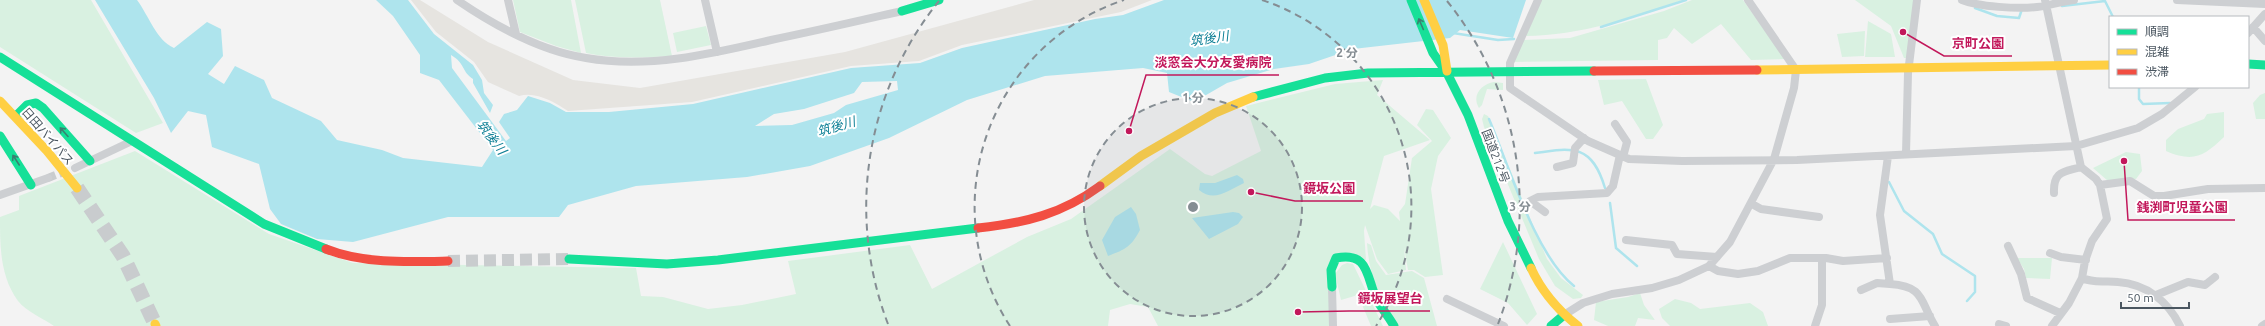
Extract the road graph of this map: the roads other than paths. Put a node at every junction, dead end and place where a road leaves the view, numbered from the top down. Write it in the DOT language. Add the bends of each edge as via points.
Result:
graph roads {
  1 [pos="457,0"];
  2 [pos="508,0"];
  3 [pos="705,0"];
  4 [pos="939,0"];
  5 [pos="1411,0"];
  6 [pos="1424,0"];
  7 [pos="1538,0"];
  8 [pos="1917,0"];
  9 [pos="1962,0"];
  10 [pos="2074,0"];
  11 [pos="2177,0"];
  12 [pos="1749,1"];
  13 [pos="2046,2"];
  14 [pos="2265,4"];
  15 [pos="902,11"];
  16 [pos="2265,14"];
  17 [pos="2251,30"];
  18 [pos="516,34"];
  19 [pos="2265,41"];
  20 [pos="717,52"];
  21 [pos="0,57"];
  22 [pos="2249,64"];
  23 [pos="2109,65"];
  24 [pos="2265,65"];
  25 [pos="2060,66"];
  26 [pos="1908,68"];
  27 [pos="1796,70"];
  28 [pos="1509,72"];
  29 [pos="1447,73"];
  30 [pos="2194,88"];
  31 [pos="0,102"];
  32 [pos="16,116"];
  33 [pos="1615,124"];
  34 [pos="0,136"];
  35 [pos="1584,138"];
  36 [pos="132,141"];
  37 [pos="2076,146"];
  38 [pos="1906,154"];
  39 [pos="1622,156"];
  40 [pos="1888,156"];
  41 [pos="1774,159"];
  42 [pos="90,161"];
  43 [pos="1557,166"];
  44 [pos="2081,167"];
  45 [pos="75,168"];
  46 [pos="48,178"];
  47 [pos="2100,184"];
  48 [pos="31,185"];
  49 [pos="77,188"];
  50 [pos="2265,188"];
  51 [pos="2054,193"];
  52 [pos="0,195"];
  53 [pos="1752,204"];
  54 [pos="1545,212"];
  55 [pos="1819,217"];
  56 [pos="1626,240"];
  57 [pos="2008,246"];
  58 [pos="2050,253"];
  59 [pos="1717,257"];
  60 [pos="1822,258"];
  61 [pos="1887,258"];
  62 [pos="569,259"];
  63 [pos="2086,260"];
  64 [pos="448,261"];
  65 [pos="1709,266"];
  66 [pos="2214,277"];
  67 [pos="2082,278"];
  68 [pos="1890,284"];
  69 [pos="1332,287"];
  70 [pos="1862,290"];
  71 [pos="2156,295"];
  72 [pos="1447,299"];
  73 [pos="2060,313"];
  74 [pos="1564,315"];
  75 [pos="1930,316"];
  76 [pos="1890,319"];
  77 [pos="2265,324"];
  78 [pos="1333,326"];
  79 [pos="1394,326"];
  80 [pos="1504,326"];
  81 [pos="1551,326"];
  82 [pos="1578,326"];
  83 [pos="1815,326"];
  84 [pos="1935,326"];
  85 [pos="2052,326"];
  86 [pos="2180,326"];
  87 [pos="2262,326"];
  1 -- 18 [label="street"];
  2 -- 18 [label="street"];
  3 -- 20 [label="street"];
  4 -- 15 [label="main road"];
  29 -- 5 [label="main road, 国道212号, one-way" via="1431,48"];
  6 -- 29 [label="main road, 国道212号" via="1443,45"];
  7 -- 28 [label="street" via="1510,63"];
  8 -- 26 [label="street"];
  9 -- 13 [label="street" via="1974,5 2038,7"];
  10 -- 13 [label="street"];
  11 -- 14 [label="street"];
  12 -- 27 [label="street"];
  13 -- 25 [label="street"];
  15 -- 20 [label="street"];
  16 -- 17 [label="street"];
  17 -- 19 [label="street"];
  18 -- 20 [label="street" via="552,50 607,61 662,61"];
  21 -- 36 [label="main road"];
  22 -- 24 [label="main road"];
  23 -- 25 [label="main road"];
  25 -- 26 [label="main road"];
  25 -- 37 [label="street"];
  26 -- 27 [label="main road"];
  26 -- 38 [label="street"];
  27 -- 28 [label="main road"];
  27 -- 41 [label="street" via="1794,88"];
  28 -- 29 [label="main road"];
  28 -- 35 [label="street" via="1510,88"];
  29 -- 62 [label="main road" via="1368,73 1325,78 1243,100 1141,156 1093,191 1059,211 1013,224 718,260 667,264"];
  29 -- 74 [label="main road, 国道212号" via="1468,115 1508,221 1535,277"];
  30 -- 37 [label="street" via="2162,114 2138,128"];
  31 -- 32 [label="main road, 日田バイパス"];
  42 -- 32 [label="main road, one-way" via="43,108 36,104 27,105"];
  32 -- 49 [label="main road, 日田バイパス"];
  33 -- 39 [label="street" via="1627,142"];
  48 -- 34 [label="main road, one-way"];
  35 -- 39 [label="street"];
  35 -- 43 [label="street" via="1575,151 1573,163"];
  36 -- 42 [label="street"];
  36 -- 64 [label="main road" via="264,224 333,252 358,258"];
  37 -- 38 [label="street"];
  37 -- 44 [label="street"];
  38 -- 40 [label="street"];
  39 -- 41 [label="street" via="1629,159 1682,161"];
  39 -- 54 [label="street" via="1613,186 1607,192 1582,196 1538,197 1530,201"];
  40 -- 41 [label="street"];
  40 -- 61 [label="street" via="1880,215"];
  41 -- 53 [label="street"];
  42 -- 45 [label="street"];
  44 -- 47 [label="street"];
  44 -- 51 [label="street" via="2071,168 2059,174 2053,184"];
  46 -- 48 [label="street"];
  47 -- 50 [label="street" via="2130,181 2154,196 2208,188"];
  47 -- 63 [label="street" via="2107,219 2092,241"];
  48 -- 52 [label="street"];
  53 -- 55 [label="street" via="1761,209"];
  53 -- 59 [label="street" via="1730,242"];
  56 -- 59 [label="street" via="1672,246 1677,254"];
  57 -- 73 [label="street" via="2021,274 2027,298"];
  58 -- 63 [label="street"];
  59 -- 65 [label="street"];
  60 -- 61 [label="street" via="1843,261"];
  60 -- 65 [label="street" via="1790,258 1758,271 1738,274 1718,271"];
  60 -- 83 [label="street" via="1822,305"];
  61 -- 68 [label="street"];
  63 -- 67 [label="street"];
  65 -- 74 [label="street" via="1679,280 1652,288 1612,294 1583,303"];
  66 -- 71 [label="street" via="2205,285 2188,282"];
  67 -- 71 [label="street" via="2091,282 2118,282 2139,286"];
  67 -- 73 [label="street" via="2069,303"];
  68 -- 70 [label="street" via="1876,283"];
  68 -- 75 [label="street" via="1902,284 1919,294"];
  69 -- 78 [label="street"];
  69 -- 79 [label="main road" via="1331,270 1336,258 1349,255 1364,264 1377,299"];
  71 -- 86 [label="street"];
  72 -- 80 [label="street"];
  73 -- 85 [label="street"];
  74 -- 81 [label="main road"];
  74 -- 82 [label="main road, 国道212号"];
  75 -- 76 [label="street"];
  75 -- 84 [label="street"];
  77 -- 87 [label="street"];
}
